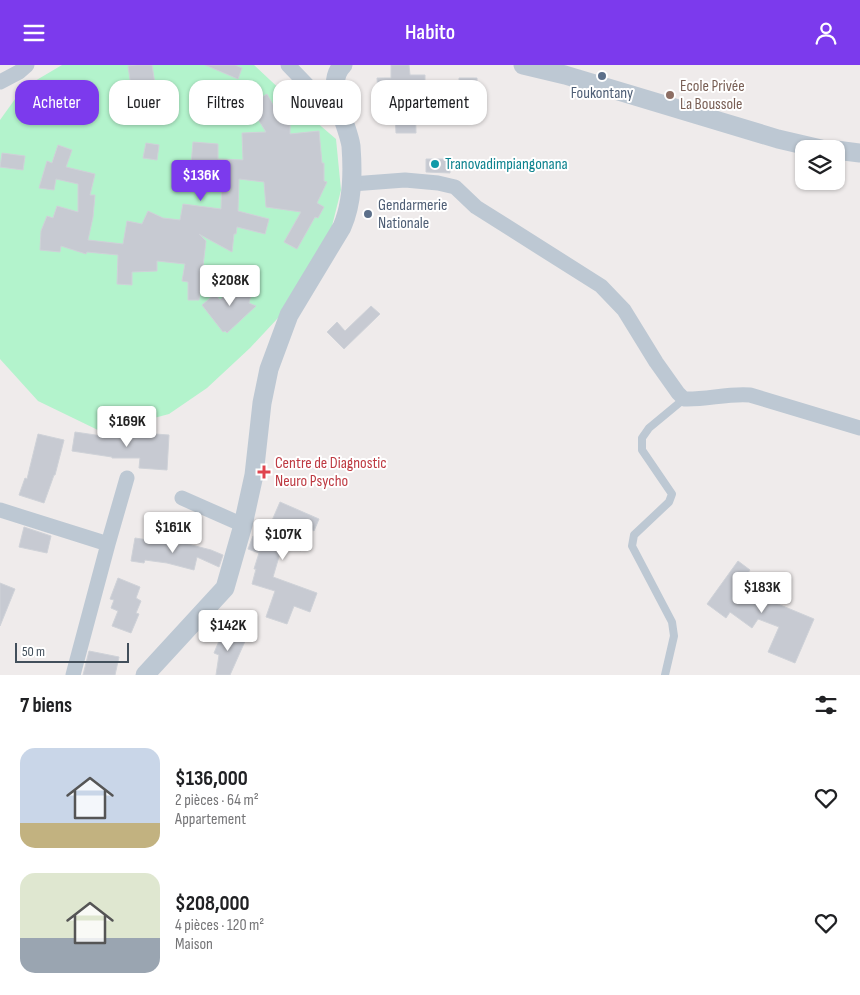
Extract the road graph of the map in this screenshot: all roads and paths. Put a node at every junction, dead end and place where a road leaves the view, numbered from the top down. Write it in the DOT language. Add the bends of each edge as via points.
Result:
graph roads {
  1 [pos="28,65"];
  2 [pos="288,65"];
  3 [pos="343,65"];
  4 [pos="523,65"];
  5 [pos="302,80"];
  6 [pos="336,80"];
  7 [pos="0,82"];
  8 [pos="346,125"];
  9 [pos="795,143"];
  10 [pos="845,151"];
  11 [pos="860,153"];
  12 [pos="352,184"];
  13 [pos="684,399"];
  14 [pos="860,428"];
  15 [pos="127,478"];
  16 [pos="182,498"];
  17 [pos="0,510"];
  18 [pos="244,525"];
  19 [pos="108,544"];
  20 [pos="73,675"];
  21 [pos="145,675"];
  22 [pos="665,675"];
  1 -- 7 [label="street"];
  2 -- 5 [label="street"];
  3 -- 6 [label="street"];
  4 -- 9 [label="street"];
  8 -- 12 [label="street" via="351,145"];
  10 -- 11 [label="street"];
  12 -- 13 [label="street" via="406,180 455,187 476,207 601,286 624,310 656,362"];
  12 -- 18 [label="street" via="349,212 289,315 270,369"];
  13 -- 14 [label="street" via="750,395"];
  13 -- 22 [label="lane" via="642,437 642,450 672,495 669,502 634,535 632,546 672,622 674,636"];
  15 -- 19 [label="street"];
  16 -- 18 [label="street"];
  17 -- 19 [label="street"];
  18 -- 21 [label="street" via="225,588"];
  19 -- 20 [label="street"];
}
